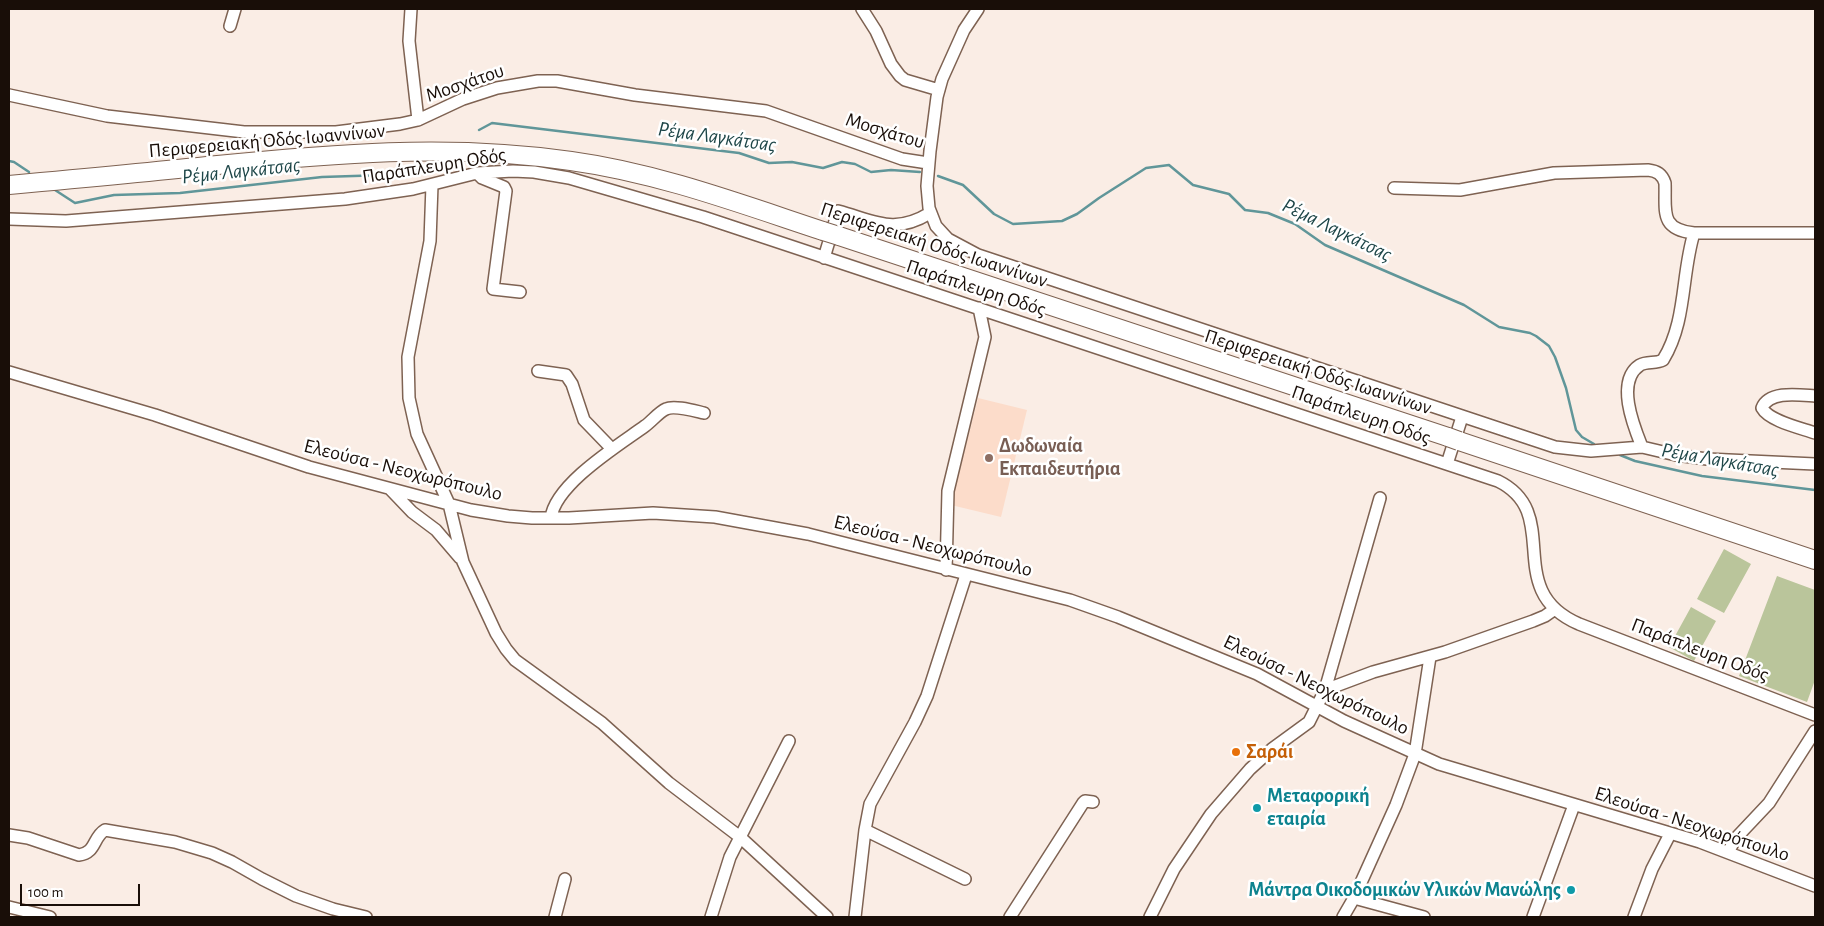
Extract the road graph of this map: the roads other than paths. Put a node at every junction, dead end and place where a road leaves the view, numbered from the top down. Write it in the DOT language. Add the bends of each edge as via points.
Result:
graph roads {
  1 [pos="235,9"];
  2 [pos="411,9"];
  3 [pos="862,9"];
  4 [pos="978,9"];
  5 [pos="230,26"];
  6 [pos="939,90"];
  7 [pos="9,95"];
  8 [pos="418,120"];
  9 [pos="928,163"];
  10 [pos="477,174"];
  11 [pos="9,185"];
  12 [pos="432,185"];
  13 [pos="1394,188"];
  14 [pos="930,213"];
  15 [pos="9,219"];
  16 [pos="1694,233"];
  17 [pos="1815,234"];
  18 [pos="824,258"];
  19 [pos="520,292"];
  20 [pos="979,308"];
  21 [pos="538,371"];
  22 [pos="9,372"];
  23 [pos="1815,396"];
  24 [pos="704,413"];
  25 [pos="1462,417"];
  26 [pos="1815,433"];
  27 [pos="1642,447"];
  28 [pos="612,449"];
  29 [pos="1447,464"];
  30 [pos="1815,464"];
  31 [pos="390,489"];
  32 [pos="1380,498"];
  33 [pos="449,504"];
  34 [pos="551,518"];
  35 [pos="1815,560"];
  36 [pos="463,562"];
  37 [pos="946,570"];
  38 [pos="966,575"];
  39 [pos="1555,609"];
  40 [pos="1430,657"];
  41 [pos="1327,689"];
  42 [pos="1318,706"];
  43 [pos="1815,715"];
  44 [pos="1815,731"];
  45 [pos="789,741"];
  46 [pos="1415,754"];
  47 [pos="1093,802"];
  48 [pos="1574,805"];
  49 [pos="865,830"];
  50 [pos="1670,834"];
  51 [pos="9,835"];
  52 [pos="740,837"];
  53 [pos="1728,852"];
  54 [pos="565,879"];
  55 [pos="965,879"];
  56 [pos="1815,886"];
  57 [pos="1354,898"];
  58 [pos="9,907"];
  59 [pos="50,917"];
  60 [pos="366,917"];
  61 [pos="556,917"];
  62 [pos="710,917"];
  63 [pos="827,917"];
  64 [pos="855,917"];
  65 [pos="1010,917"];
  66 [pos="1150,917"];
  67 [pos="1342,917"];
  68 [pos="1424,917"];
  69 [pos="1533,917"];
  70 [pos="1634,917"];
  1 -- 5 [label="street"];
  2 -- 8 [label="street" via="409,41"];
  3 -- 6 [label="street" via="900,76"];
  4 -- 6 [label="street, Παράπλευρη Οδός" via="961,37"];
  6 -- 9 [label="street, Παράπλευρη Οδός"];
  7 -- 8 [label="street, Μοσχάτου" via="107,116 250,133 356,130"];
  8 -- 9 [label="street, Μοσχάτου" via="488,90 557,81 635,96 766,112 911,162"];
  9 -- 14 [label="street, Παράπλευρη Οδός"];
  10 -- 12 [label="street, Παράπλευρη Οδός"];
  10 -- 18 [label="street, Παράπλευρη Οδός" via="523,171 569,178 703,217"];
  10 -- 19 [label="street" via="504,186 506,191 493,289"];
  11 -- 35 [label="highway, Περιφερειακή Οδός Ιωαννίνων" via="324,155 415,151 500,153 572,161 704,192"];
  12 -- 15 [label="street, Παράπλευρη Οδός" via="345,199 144,216 66,221"];
  12 -- 33 [label="street" via="430,241 408,357 409,398 417,434"];
  13 -- 16 [label="street" via="1460,190 1554,173 1652,170 1664,180 1669,224 1680,231"];
  14 -- 18 [label="street" via="910,223 892,225 838,211"];
  14 -- 25 [label="street, Παράπλευρη Οδός" via="948,239 978,255"];
  16 -- 17 [label="street"];
  16 -- 27 [label="street" via="1676,333 1663,360 1640,365 1630,380 1628,407"];
  18 -- 20 [label="street, Παράπλευρη Οδός"];
  20 -- 29 [label="street, Παράπλευρη Οδός"];
  20 -- 37 [label="street" via="985,337 948,491"];
  21 -- 28 [label="street" via="566,375 584,420"];
  22 -- 31 [label="street, Ελεούσα - Νεοχωρόπουλο" via="154,414 309,467"];
  23 -- 26 [label="street" via="1778,396 1767,401 1762,408 1773,418"];
  24 -- 28 [label="street" via="667,408"];
  25 -- 27 [label="street, Παράπλευρη Οδός" via="1555,447 1591,451"];
  25 -- 29 [label="street"];
  27 -- 30 [label="street, Παράπλευρη Οδός" via="1707,459"];
  28 -- 34 [label="street" via="560,497"];
  29 -- 39 [label="street, Παράπλευρη Οδός" via="1503,483 1523,501 1531,522 1539,585"];
  31 -- 33 [label="street, Ελεούσα - Νεοχωρόπουλο"];
  31 -- 36 [label="street" via="412,512 436,530"];
  32 -- 41 [label="street"];
  33 -- 34 [label="street, Ελεούσα - Νεοχωρόπουλο" via="493,514"];
  33 -- 36 [label="street"];
  34 -- 37 [label="street, Ελεούσα - Νεοχωρόπουλο" via="653,513 706,515 808,534"];
  36 -- 52 [label="street" via="496,633 515,660 602,723 669,783"];
  37 -- 38 [label="street, Ελεούσα - Νεοχωρόπουλο"];
  38 -- 42 [label="street, Ελεούσα - Νεοχωρόπουλο" via="1070,600 1118,617 1257,674"];
  38 -- 49 [label="street" via="927,696 870,804"];
  39 -- 40 [label="street" via="1533,621"];
  39 -- 43 [label="street, Παράπλευρη Οδός" via="1579,624"];
  40 -- 41 [label="street" via="1393,665"];
  40 -- 46 [label="street"];
  41 -- 42 [label="street"];
  42 -- 46 [label="street, Ελεούσα - Νεοχωρόπουλο"];
  42 -- 66 [label="street" via="1309,722 1266,754 1224,797 1182,856"];
  44 -- 53 [label="street" via="1769,803 1736,838"];
  45 -- 52 [label="street"];
  46 -- 48 [label="street, Ελεούσα - Νεοχωρόπουλο"];
  46 -- 57 [label="street"];
  47 -- 65 [label="street" via="1085,801 1080,806"];
  48 -- 50 [label="street, Ελεούσα - Νεοχωρόπουλο"];
  48 -- 69 [label="street"];
  49 -- 55 [label="street"];
  49 -- 64 [label="street"];
  50 -- 53 [label="street, Ελεούσα - Νεοχωρόπουλο"];
  50 -- 70 [label="street" via="1652,869"];
  51 -- 60 [label="street" via="79,855 91,850 106,830 175,842 212,853 296,896"];
  52 -- 62 [label="street"];
  52 -- 63 [label="street"];
  53 -- 56 [label="street, Ελεούσα - Νεοχωρόπουλο"];
  54 -- 61 [label="street"];
  57 -- 67 [label="street"];
  57 -- 68 [label="street"];
  58 -- 59 [label="street"];
}
